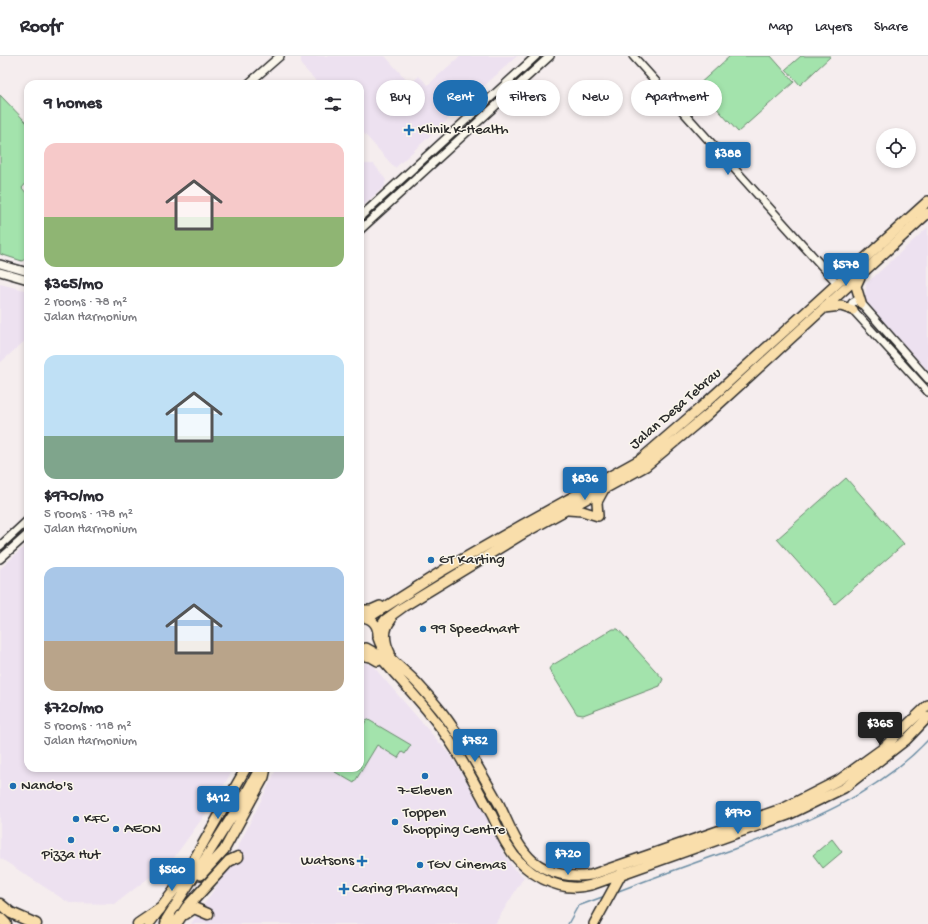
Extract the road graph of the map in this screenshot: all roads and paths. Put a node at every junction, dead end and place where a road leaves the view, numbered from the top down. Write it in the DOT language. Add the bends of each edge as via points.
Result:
graph roads {
  1 [pos="280,56"];
  2 [pos="536,56"];
  3 [pos="550,56"];
  4 [pos="633,56"];
  5 [pos="253,80"];
  6 [pos="510,80"];
  7 [pos="524,80"];
  8 [pos="496,93"];
  9 [pos="496,106"];
  10 [pos="928,201"];
  11 [pos="364,213"];
  12 [pos="928,213"];
  13 [pos="364,226"];
  14 [pos="0,264"];
  15 [pos="24,271"];
  16 [pos="0,272"];
  17 [pos="862,272"];
  18 [pos="24,279"];
  19 [pos="837,283"];
  20 [pos="861,303"];
  21 [pos="824,308"];
  22 [pos="853,310"];
  23 [pos="928,379"];
  24 [pos="928,392"];
  25 [pos="603,491"];
  26 [pos="567,510"];
  27 [pos="24,524"];
  28 [pos="24,538"];
  29 [pos="0,546"];
  30 [pos="0,559"];
  31 [pos="401,603"];
  32 [pos="364,610"];
  33 [pos="364,618"];
  34 [pos="378,634"];
  35 [pos="364,650"];
  36 [pos="364,652"];
  37 [pos="412,678"];
  38 [pos="928,705"];
  39 [pos="928,717"];
  40 [pos="244,772"];
  41 [pos="258,772"];
  42 [pos="265,772"];
  43 [pos="238,857"];
  44 [pos="621,865"];
  45 [pos="619,875"];
  46 [pos="192,881"];
  47 [pos="608,895"];
  48 [pos="0,904"];
  49 [pos="160,909"];
  50 [pos="208,914"];
  51 [pos="0,918"];
  52 [pos="178,920"];
  53 [pos="166,921"];
  54 [pos="6,924"];
  55 [pos="36,924"];
  56 [pos="138,924"];
  57 [pos="149,924"];
  58 [pos="586,924"];
  59 [pos="594,924"];
  1 -- 5 [label="street"];
  2 -- 6 [label="street"];
  3 -- 7 [label="street"];
  4 -- 19 [label="street"];
  8 -- 11 [label="street"];
  9 -- 13 [label="street"];
  10 -- 19 [label="main road, Jalan Desa Tebrau"];
  12 -- 17 [label="main road, Jalan Desa Tebrau"];
  14 -- 15 [label="street"];
  16 -- 18 [label="street"];
  17 -- 20 [label="main road" via="856,286"];
  17 -- 21 [label="main road, Jalan Desa Tebrau"];
  19 -- 31 [label="main road, Jalan Desa Tebrau" via="690,418 641,459 515,529"];
  20 -- 22 [label="street" via="857,300 852,303"];
  20 -- 23 [label="street"];
  21 -- 22 [label="main road" via="841,306"];
  21 -- 25 [label="main road, Jalan Desa Tebrau" via="670,446 637,472"];
  22 -- 24 [label="street"];
  25 -- 26 [label="main road, Jalan Desa Tebrau"];
  25 -- 26 [label="main road" via="597,502 598,516"];
  26 -- 31 [label="main road, Jalan Desa Tebrau"];
  27 -- 29 [label="street"];
  28 -- 30 [label="street"];
  31 -- 32 [label="main road"];
  31 -- 33 [label="main road, Jalan Desa Tebrau"];
  31 -- 34 [label="main road, Jalan Desa Tebrau" via="385,620"];
  31 -- 37 [label="main road" via="386,626 385,639 390,652"];
  33 -- 34 [label="main road" via="374,623"];
  34 -- 35 [label="main road, Jalan Desa Tebrau" via="373,644"];
  34 -- 37 [label="main road" via="380,645 386,654"];
  36 -- 45 [label="main road" via="402,683 438,725 455,749 506,845 522,865 536,875 568,887 583,887"];
  37 -- 44 [label="main road" via="441,711 464,743 518,844 531,858 553,872 570,876 591,875"];
  38 -- 44 [label="main road" via="882,749 839,780 784,808"];
  39 -- 45 [label="main road" via="906,740 844,788 788,815"];
  40 -- 49 [label="main road" via="184,877"];
  41 -- 46 [label="main road"];
  42 -- 46 [label="main road" via="224,850"];
  43 -- 52 [label="highway" via="230,861"];
  44 -- 45 [label="main road"];
  45 -- 47 [label="main road"];
  46 -- 53 [label="main road"];
  47 -- 58 [label="main road"];
  47 -- 59 [label="main road"];
  48 -- 55 [label="highway" via="11,913"];
  49 -- 56 [label="highway"];
  49 -- 57 [label="main road"];
  50 -- 52 [label="highway" via="194,908"];
  51 -- 54 [label="highway"];
}
